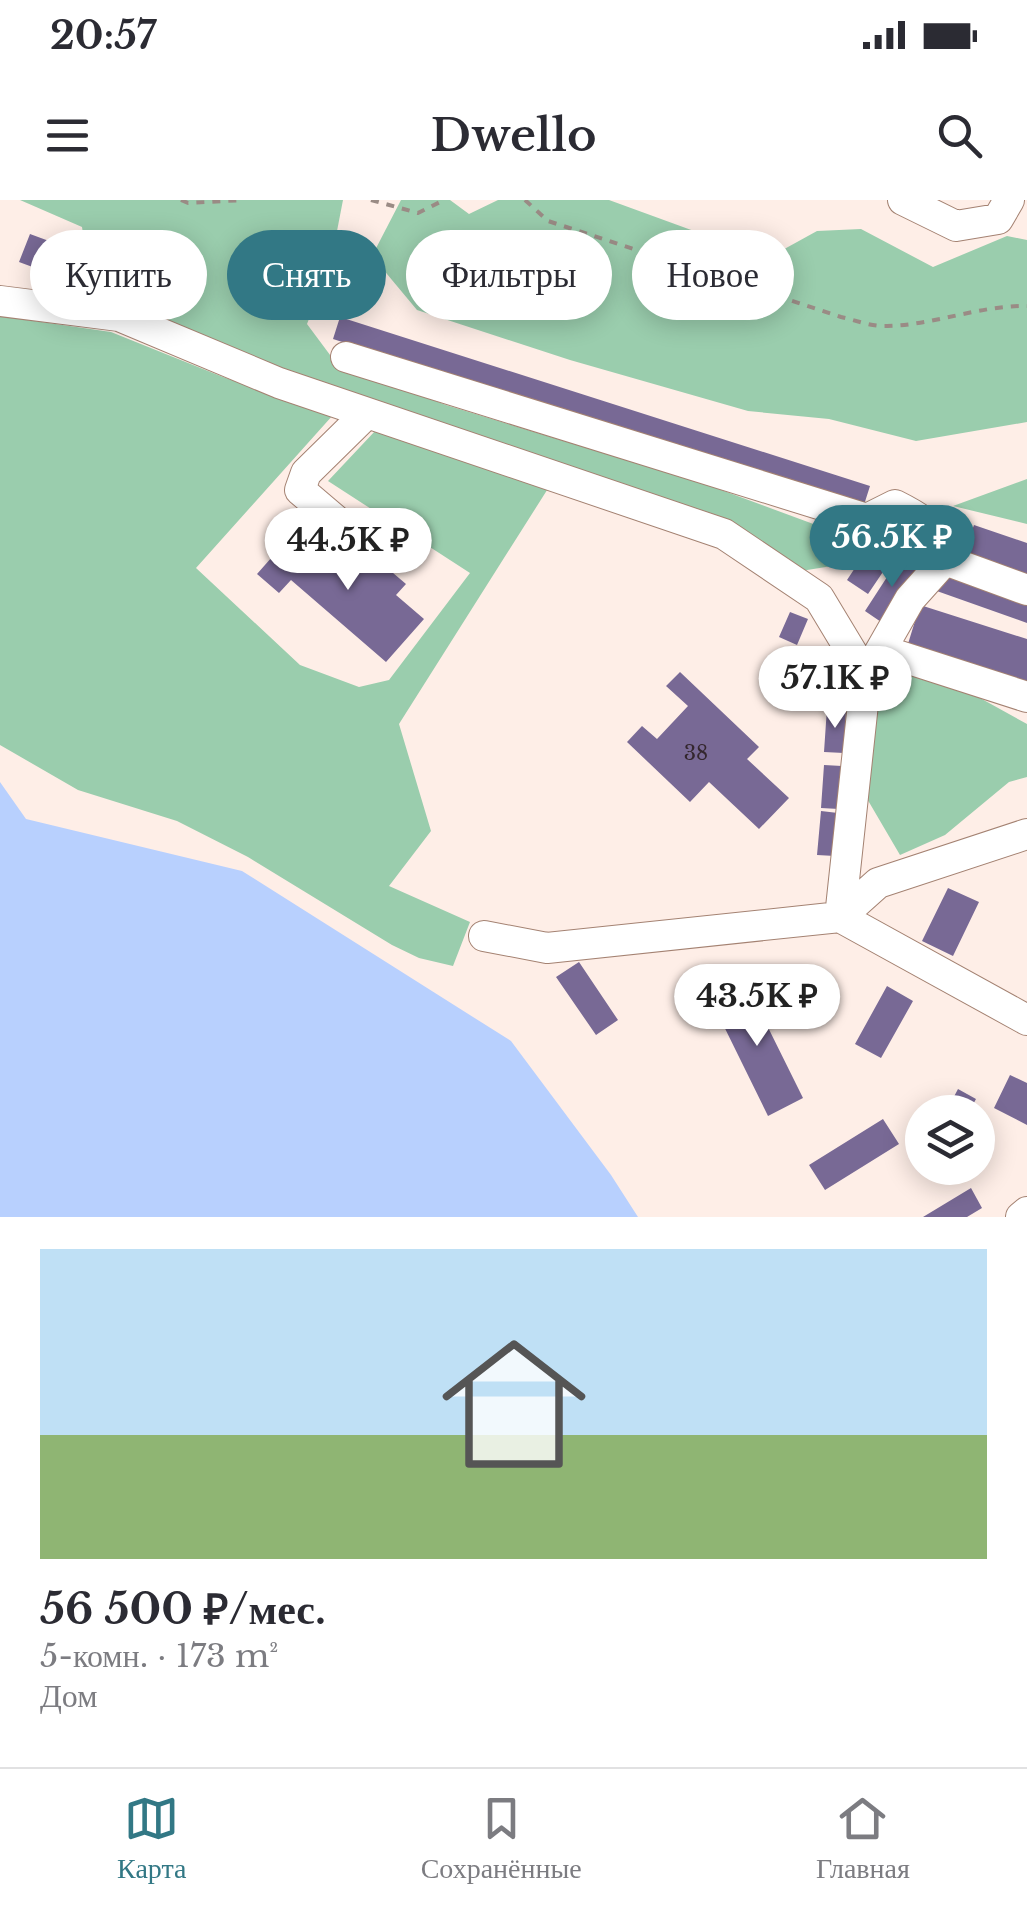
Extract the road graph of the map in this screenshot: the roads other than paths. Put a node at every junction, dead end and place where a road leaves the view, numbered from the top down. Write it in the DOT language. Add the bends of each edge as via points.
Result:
graph roads {
  1 [pos="904,200"];
  2 [pos="1009,200"];
  3 [pos="0,301"];
  4 [pos="346,356"];
  5 [pos="367,413"];
  6 [pos="353,535"];
  7 [pos="945,560"];
  8 [pos="1027,590"];
  9 [pos="873,663"];
  10 [pos="1027,697"];
  11 [pos="1027,834"];
  12 [pos="840,917"];
  13 [pos="484,936"];
  14 [pos="1027,1020"];
  15 [pos="1027,1212"];
  16 [pos="1020,1217"];
  1 -- 2 [label="street" via="956,226 998,220"];
  3 -- 5 [label="street" via="119,316"];
  4 -- 7 [label="street" via="866,519 895,505 924,519 942,539"];
  5 -- 6 [label="street" via="306,473 300,490"];
  5 -- 9 [label="street" via="724,534 818,598"];
  7 -- 8 [label="street"];
  7 -- 9 [label="street" via="910,599"];
  9 -- 10 [label="street"];
  9 -- 12 [label="street"];
  11 -- 12 [label="street" via="878,883"];
  12 -- 13 [label="street" via="547,948"];
  12 -- 14 [label="street"];
  15 -- 16 [label="street"];
}
